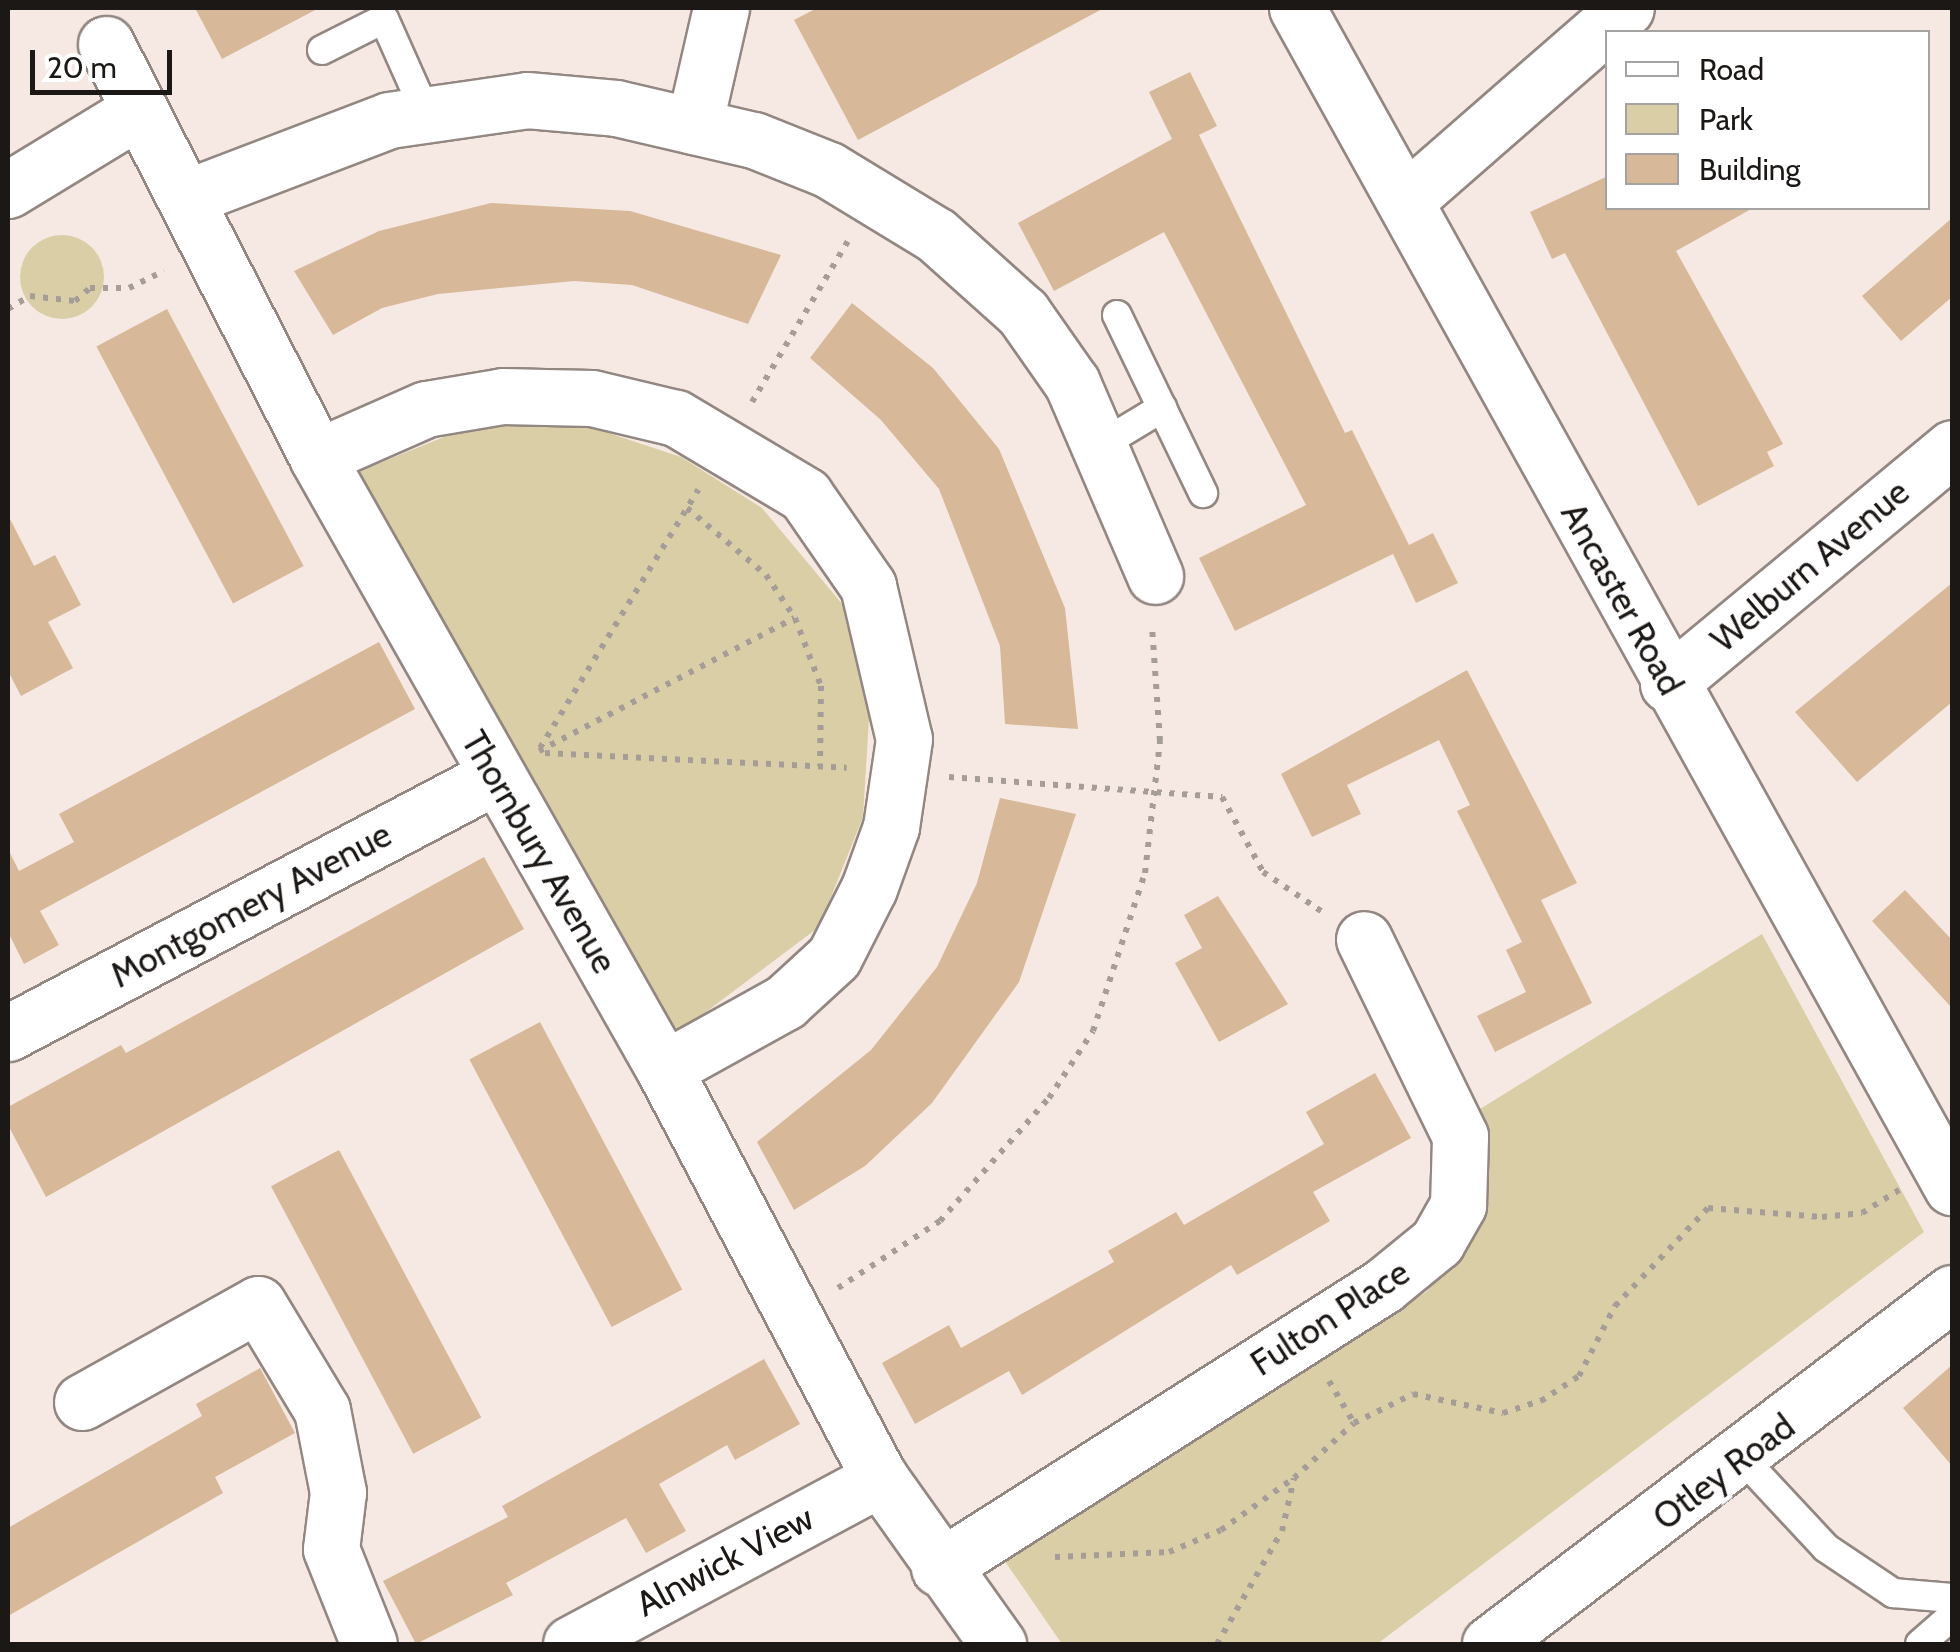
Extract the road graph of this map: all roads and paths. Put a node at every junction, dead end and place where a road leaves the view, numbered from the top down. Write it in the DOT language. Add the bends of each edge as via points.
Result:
graph roads {
  1 [pos="721,8"];
  2 [pos="1297,8"];
  3 [pos="1626,8"];
  4 [pos="106,44"];
  5 [pos="322,50"];
  6 [pos="138,111"];
  7 [pos="425,111"];
  8 [pos="694,126"];
  9 [pos="8,190"];
  10 [pos="1405,200"];
  11 [pos="196,221"];
  12 [pos="8,309"];
  13 [pos="1118,316"];
  14 [pos="1162,408"];
  15 [pos="1099,446"];
  16 [pos="1952,448"];
  17 [pos="317,457"];
  18 [pos="1203,494"];
  19 [pos="686,508"];
  20 [pos="1155,576"];
  21 [pos="795,618"];
  22 [pos="1668,684"];
  23 [pos="820,767"];
  24 [pos="494,778"];
  25 [pos="1364,939"];
  26 [pos="8,1034"];
  27 [pos="664,1069"];
  28 [pos="1946,1176"];
  29 [pos="1952,1293"];
  30 [pos="794,1314"];
  31 [pos="82,1402"];
  32 [pos="1744,1460"];
  33 [pos="880,1478"];
  34 [pos="1294,1478"];
  35 [pos="1000,1528"];
  36 [pos="939,1568"];
  37 [pos="1952,1598"];
  38 [pos="1952,1616"];
  39 [pos="369,1644"];
  40 [pos="570,1644"];
  41 [pos="998,1644"];
  42 [pos="1217,1644"];
  43 [pos="1490,1644"];
  44 [pos="1920,1644"];
  1 -- 8 [label="main road"];
  2 -- 10 [label="main road, Ancaster Road"];
  3 -- 10 [label="main road"];
  4 -- 6 [label="main road, Thornbury Avenue"];
  5 -- 7 [label="lane" via="384,20"];
  6 -- 9 [label="main road"];
  6 -- 11 [label="main road, Thornbury Avenue"];
  7 -- 8 [label="main road" via="527,100"];
  7 -- 11 [label="main road"];
  8 -- 15 [label="main road" via="829,170 936,235 1023,313 1072,383"];
  10 -- 22 [label="main road, Ancaster Road"];
  11 -- 12 [label="path" via="129,288 90,288 57,306 30,296"];
  11 -- 17 [label="main road, Thornbury Avenue"];
  13 -- 14 [label="lane"];
  14 -- 15 [label="lane"];
  14 -- 18 [label="lane"];
  15 -- 20 [label="main road"];
  16 -- 22 [label="main road, Welburn Avenue"];
  17 -- 24 [label="main road, Thornbury Avenue"];
  17 -- 27 [label="main road" via="426,408 502,396 592,398 676,418 805,495 868,586 904,739 891,826 869,888 834,957 785,1002"];
  19 -- 21 [label="path" via="766,575"];
  20 -- 30 [label="path" via="1148,604 1160,740 1145,873 1093,1031 1048,1098 940,1221"];
  21 -- 23 [label="path" via="821,686"];
  21 -- 24 [label="path"];
  22 -- 28 [label="main road, Ancaster Road"];
  24 -- 26 [label="main road, Montgomery Avenue"];
  24 -- 27 [label="main road, Thornbury Avenue"];
  25 -- 35 [label="main road, Fulton Place" via="1460,1136 1458,1205 1437,1242 1383,1286"];
  27 -- 30 [label="main road, Thornbury Avenue"];
  28 -- 34 [label="path" via="1862,1213 1786,1218 1708,1208 1615,1306 1578,1376 1503,1413 1413,1394 1354,1423"];
  29 -- 32 [label="main road, Otley Road"];
  30 -- 33 [label="main road, Thornbury Avenue"];
  31 -- 39 [label="main road" via="258,1304 322,1410 338,1492 332,1549"];
  32 -- 37 [label="lane" via="1826,1548 1893,1593"];
  32 -- 43 [label="main road, Otley Road"];
  33 -- 36 [label="main road, Thornbury Avenue"];
  33 -- 40 [label="main road, Alnwick View"];
  34 -- 35 [label="path" via="1221,1530 1128,1561 1020,1552"];
  34 -- 42 [label="path" via="1282,1530"];
  35 -- 36 [label="main road, Fulton Place"];
  36 -- 41 [label="main road, Thornbury Avenue"];
  38 -- 44 [label="lane"];
}
